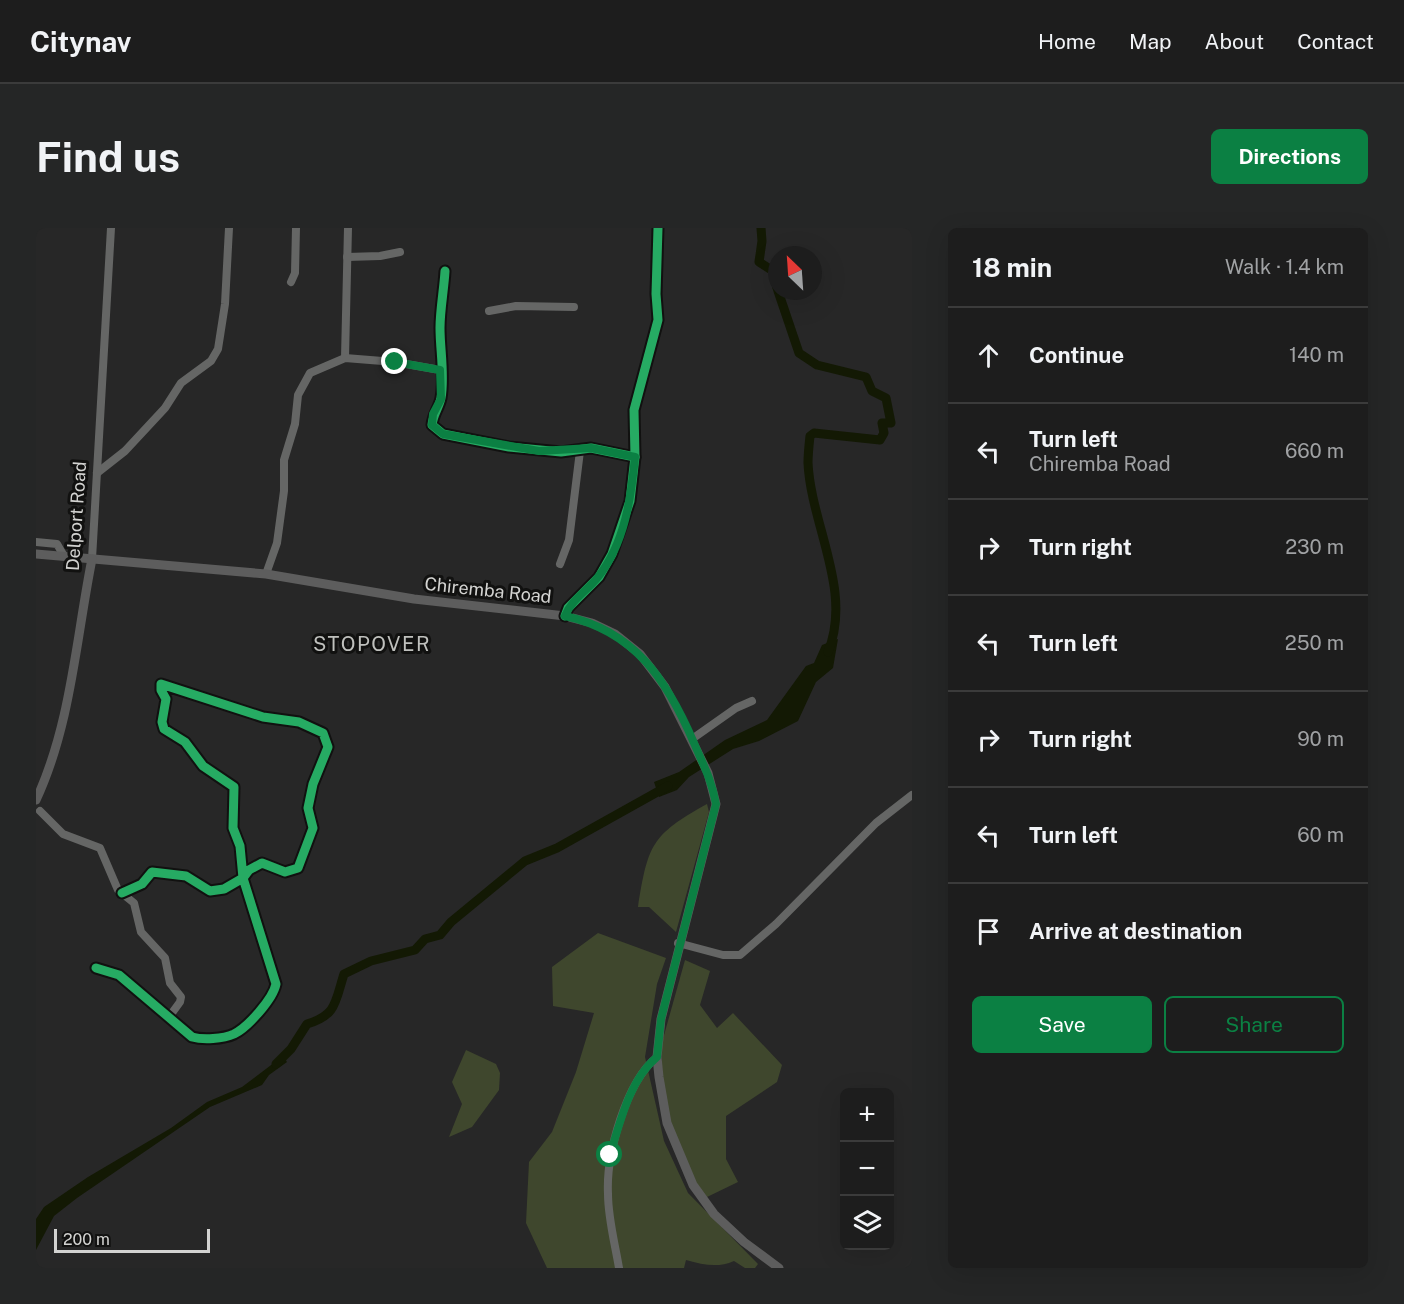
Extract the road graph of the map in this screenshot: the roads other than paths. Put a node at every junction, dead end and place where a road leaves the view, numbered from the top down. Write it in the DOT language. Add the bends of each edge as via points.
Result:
graph roads {
  1 [pos="111,228"];
  2 [pos="229,228"];
  3 [pos="296,228"];
  4 [pos="348,228"];
  5 [pos="658,228"];
  6 [pos="400,252"];
  7 [pos="347,257"];
  8 [pos="445,271"];
  9 [pos="291,282"];
  10 [pos="574,307"];
  11 [pos="489,310"];
  12 [pos="345,358"];
  13 [pos="440,370"];
  14 [pos="580,451"];
  15 [pos="635,457"];
  16 [pos="97,472"];
  17 [pos="36,543"];
  18 [pos="36,554"];
  19 [pos="64,556"];
  20 [pos="92,559"];
  21 [pos="560,564"];
  22 [pos="266,574"];
  23 [pos="565,616"];
  24 [pos="752,701"];
  25 [pos="692,739"];
  26 [pos="912,795"];
  27 [pos="36,800"];
  28 [pos="40,811"];
  29 [pos="243,878"];
  30 [pos="122,893"];
  31 [pos="678,943"];
  32 [pos="96,968"];
  33 [pos="170,1017"];
  34 [pos="657,1057"];
  35 [pos="619,1268"];
  36 [pos="779,1268"];
  1 -- 16 [label="street, Delport Road"];
  2 -- 16 [label="street" via="218,349 211,361 181,383 165,408 125,451"];
  3 -- 9 [label="street" via="295,273"];
  4 -- 7 [label="street"];
  5 -- 15 [label="street" via="658,320 634,410"];
  6 -- 7 [label="street"];
  7 -- 12 [label="street"];
  8 -- 13 [label="street" via="440,326 444,360"];
  10 -- 11 [label="street" via="516,306"];
  12 -- 13 [label="street"];
  12 -- 22 [label="street" via="310,373 298,395 295,424 284,460 277,543"];
  13 -- 14 [label="street" via="441,399 432,425 443,434 539,451"];
  14 -- 15 [label="street" via="591,448"];
  14 -- 21 [label="street" via="569,540"];
  15 -- 23 [label="street" via="630,501 612,554 599,577"];
  16 -- 20 [label="street, Delport Road"];
  17 -- 19 [label="street" via="57,544"];
  18 -- 19 [label="main road, Chiremba Road"];
  19 -- 20 [label="main road, Chiremba Road"];
  20 -- 22 [label="main road, Chiremba Road"];
  20 -- 27 [label="main road, Delport Road" via="57,745"];
  22 -- 23 [label="main road, Chiremba Road" via="414,599"];
  23 -- 25 [label="main road, Chiremba Road" via="602,627 640,654 665,687"];
  24 -- 25 [label="street"];
  25 -- 31 [label="main road, Chiremba Road" via="714,790 715,811"];
  26 -- 31 [label="street" via="876,823 740,955 723,955"];
  28 -- 30 [label="street" via="63,834 100,848"];
  29 -- 29 [label="street" via="240,846 233,828 234,787 203,766 185,742 164,729 166,699 161,684 263,717 299,722 323,733 328,747 313,784 308,808 313,828 298,868 285,872 262,863"];
  29 -- 30 [label="street" via="224,889 210,891 186,876 152,872 142,884"];
  29 -- 33 [label="street" via="276,984 274,994 234,1034 201,1040"];
  30 -- 33 [label="street" via="134,903 141,932 165,958 170,983 181,997"];
  31 -- 34 [label="main road, Chiremba Road"];
  32 -- 33 [label="street" via="119,975"];
  34 -- 35 [label="street" via="647,1065 628,1101 610,1155 608,1194"];
  34 -- 36 [label="main road, Chiremba Road" via="667,1123 690,1179 714,1214"];
}
